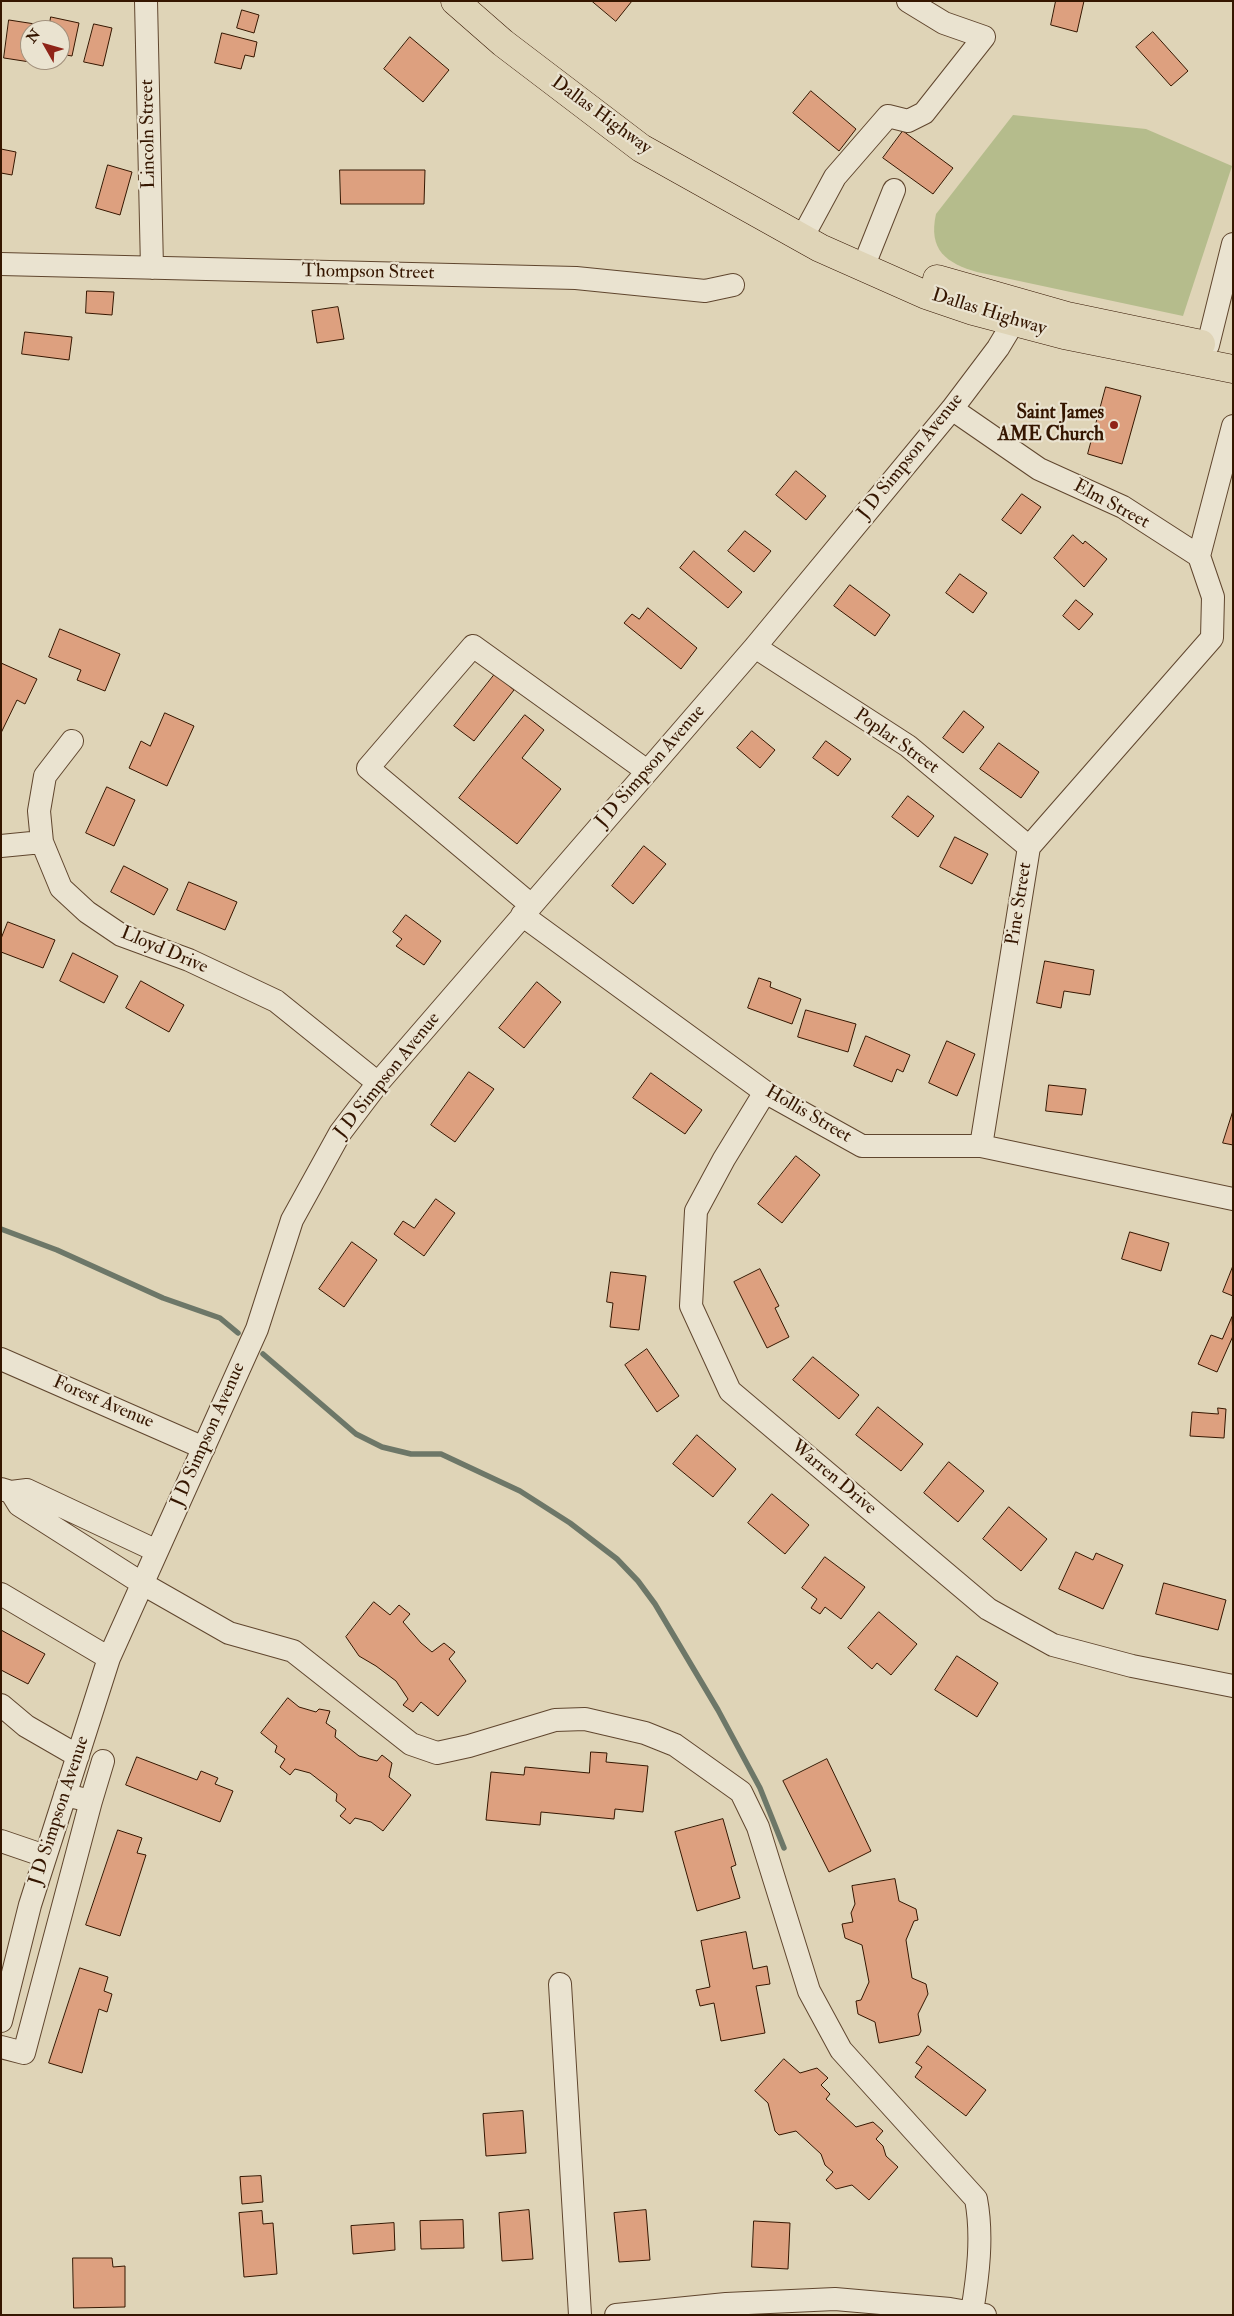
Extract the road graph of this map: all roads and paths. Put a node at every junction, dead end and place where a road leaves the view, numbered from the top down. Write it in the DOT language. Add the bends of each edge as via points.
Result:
graph roads {
  1 [pos="146,1"];
  2 [pos="456,1"];
  3 [pos="908,1"];
  4 [pos="894,190"];
  5 [pos="805,234"];
  6 [pos="1233,244"];
  7 [pos="868,255"];
  8 [pos="1,264"];
  9 [pos="152,268"];
  10 [pos="733,285"];
  11 [pos="1016,313"];
  12 [pos="1220,348"];
  13 [pos="1233,369"];
  14 [pos="952,409"];
  15 [pos="1233,426"];
  16 [pos="1199,556"];
  17 [pos="755,647"];
  18 [pos="72,741"];
  19 [pos="647,771"];
  20 [pos="42,842"];
  21 [pos="1,846"];
  22 [pos="1029,847"];
  23 [pos="527,910"];
  24 [pos="378,1083"];
  25 [pos="765,1092"];
  26 [pos="981,1146"];
  27 [pos="1233,1199"];
  28 [pos="1,1359"];
  29 [pos="204,1448"];
  30 [pos="6,1491"];
  31 [pos="157,1551"];
  32 [pos="143,1584"];
  33 [pos="1,1594"];
  34 [pos="109,1658"];
  35 [pos="1233,1686"];
  36 [pos="1,1706"];
  37 [pos="78,1756"];
  38 [pos="104,1761"];
  39 [pos="65,1795"];
  40 [pos="91,1802"];
  41 [pos="1,1841"];
  42 [pos="46,1856"];
  43 [pos="560,1984"];
  44 [pos="1,2022"];
  45 [pos="1,2047"];
  46 [pos="725,2310"];
  47 [pos="979,2314"];
  48 [pos="580,2315"];
  49 [pos="616,2315"];
  1 -- 9 [label="street, Lincoln Street"];
  2 -- 5 [label="main road, Dallas Highway" via="503,43 641,148"];
  3 -- 5 [label="street" via="944,23 984,37 924,113 908,121 888,116 835,177"];
  4 -- 7 [label="street"];
  5 -- 7 [label="main road, Dallas Highway"];
  5 -- 11 [label="main road, Dallas Highway" via="820,248 926,294"];
  6 -- 12 [label="street"];
  7 -- 11 [label="main road, Dallas Highway" via="940,280"];
  8 -- 9 [label="street, Thompson Street"];
  9 -- 10 [label="street, Thompson Street" via="576,278 705,291"];
  11 -- 12 [label="main road, Dallas Highway"];
  11 -- 13 [label="main road, Dallas Highway" via="1126,348"];
  11 -- 14 [label="street, J D Simpson Avenue" via="998,348"];
  14 -- 16 [label="street, Elm Street" via="1039,469 1123,507"];
  14 -- 17 [label="street, J D Simpson Avenue"];
  15 -- 16 [label="street"];
  16 -- 22 [label="street, Pine Street" via="1213,597 1212,638"];
  17 -- 19 [label="street, J D Simpson Avenue"];
  17 -- 22 [label="street, Poplar Street" via="908,746"];
  18 -- 20 [label="street, Lloyd Drive" via="45,776 40,811"];
  19 -- 23 [label="street, J D Simpson Avenue"];
  19 -- 23 [label="street, Hollis Street" via="473,646 368,768"];
  20 -- 21 [label="street"];
  20 -- 24 [label="street, Lloyd Drive" via="61,888 86,912 121,935 190,960 276,1001"];
  22 -- 26 [label="street, Pine Street"];
  23 -- 24 [label="street, J D Simpson Avenue"];
  23 -- 25 [label="street, Hollis Street"];
  24 -- 29 [label="street, J D Simpson Avenue" via="340,1132 292,1220 256,1329"];
  25 -- 26 [label="street, Hollis Street" via="862,1146"];
  25 -- 35 [label="street, Warren Drive" via="696,1211 691,1306 730,1391 988,1609 1052,1645 1132,1666"];
  26 -- 27 [label="street, Hollis Street"];
  28 -- 29 [label="street, Forest Avenue"];
  29 -- 31 [label="street, J D Simpson Avenue"];
  30 -- 31 [label="street" via="27,1490"];
  30 -- 32 [label="street" via="18,1505"];
  31 -- 32 [label="street, J D Simpson Avenue"];
  32 -- 34 [label="street, J D Simpson Avenue"];
  32 -- 47 [label="street" via="229,1633 293,1651 411,1744 437,1753 555,1720 585,1719 645,1732 675,1745 741,1792 758,1827 810,1991 841,2050 976,2199 979,2215"];
  33 -- 34 [label="street"];
  34 -- 37 [label="street, J D Simpson Avenue"];
  36 -- 37 [label="street" via="26,1726"];
  37 -- 39 [label="street, J D Simpson Avenue"];
  38 -- 40 [label="street"];
  39 -- 40 [label="street"];
  39 -- 42 [label="street, J D Simpson Avenue"];
  40 -- 45 [label="street" via="24,2053"];
  41 -- 42 [label="street"];
  42 -- 44 [label="street, J D Simpson Avenue" via="30,1905"];
  43 -- 48 [label="street"];
  46 -- 47 [label="street" via="836,2299"];
  46 -- 49 [label="street"];
}
